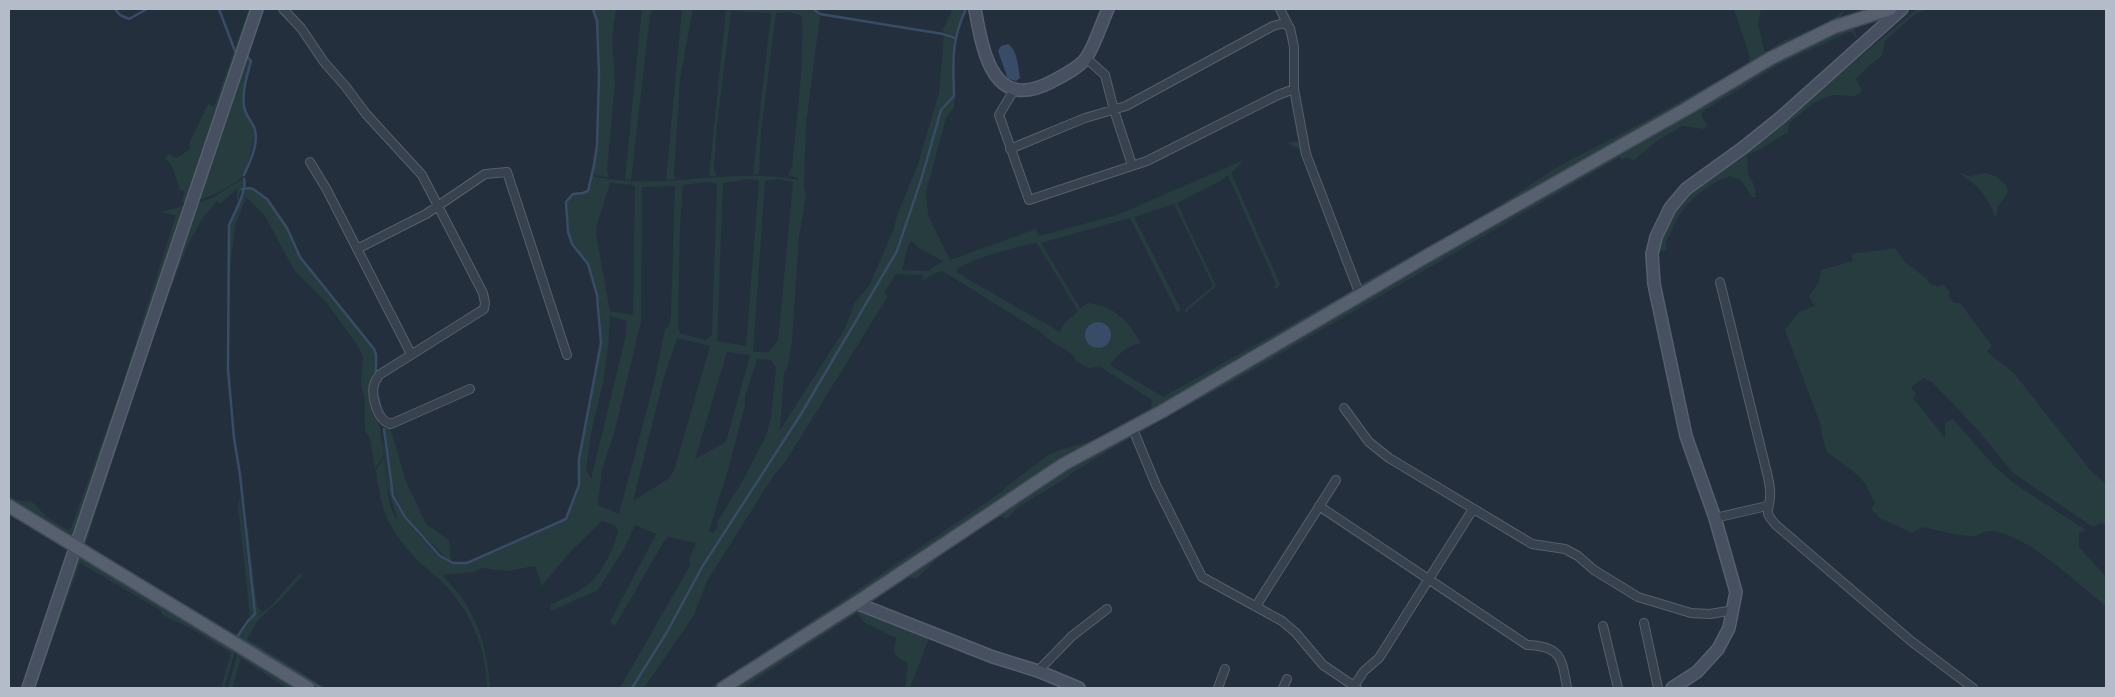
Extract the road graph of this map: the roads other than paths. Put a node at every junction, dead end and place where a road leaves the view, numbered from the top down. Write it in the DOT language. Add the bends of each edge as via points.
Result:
graph roads {
  1 [pos="256,9"];
  2 [pos="283,9"];
  3 [pos="975,9"];
  4 [pos="1108,9"];
  5 [pos="1280,9"];
  6 [pos="1890,9"];
  7 [pos="1902,9"];
  8 [pos="1290,28"];
  9 [pos="1086,58"];
  10 [pos="1294,89"];
  11 [pos="1014,90"];
  12 [pos="1114,110"];
  13 [pos="1010,149"];
  14 [pos="310,162"];
  15 [pos="1132,165"];
  16 [pos="438,205"];
  17 [pos="357,249"];
  18 [pos="1720,282"];
  19 [pos="1360,295"];
  20 [pos="411,354"];
  21 [pos="567,355"];
  22 [pos="470,389"];
  23 [pos="1344,408"];
  24 [pos="1132,428"];
  25 [pos="1336,480"];
  26 [pos="9,506"];
  27 [pos="1320,506"];
  28 [pos="1767,506"];
  29 [pos="1473,509"];
  30 [pos="1715,518"];
  31 [pos="76,546"];
  32 [pos="1428,579"];
  33 [pos="856,604"];
  34 [pos="1256,606"];
  35 [pos="1107,608"];
  36 [pos="1734,610"];
  37 [pos="1644,623"];
  38 [pos="1603,626"];
  39 [pos="1225,669"];
  40 [pos="1038,671"];
  41 [pos="1287,679"];
  42 [pos="1356,687"];
  43 [pos="28,688"];
  44 [pos="308,688"];
  45 [pos="723,688"];
  46 [pos="1079,688"];
  47 [pos="1218,688"];
  48 [pos="1283,688"];
  49 [pos="1566,688"];
  50 [pos="1618,688"];
  51 [pos="1658,688"];
  52 [pos="1672,688"];
  53 [pos="1973,688"];
  1 -- 31 [label="street"];
  2 -- 16 [label="street" via="366,114 413,163"];
  3 -- 11 [label="street" via="986,55 1001,84"];
  4 -- 9 [label="street"];
  5 -- 8 [label="street"];
  6 -- 19 [label="main road" via="1834,28 1771,58"];
  7 -- 30 [label="street" via="1773,124 1686,189 1670,208 1656,237 1652,254 1654,284 1678,400 1686,436"];
  8 -- 10 [label="street" via="1294,47"];
  8 -- 12 [label="street" via="1284,22 1273,26"];
  9 -- 11 [label="street" via="1061,77 1040,87"];
  9 -- 12 [label="street" via="1105,75"];
  10 -- 15 [label="street" via="1147,161"];
  10 -- 19 [label="street" via="1306,154"];
  11 -- 13 [label="street" via="999,115"];
  12 -- 13 [label="street" via="1085,118"];
  12 -- 15 [label="street"];
  13 -- 15 [label="street" via="1029,200"];
  14 -- 17 [label="street"];
  16 -- 17 [label="street"];
  16 -- 20 [label="street" via="477,278 484,309"];
  16 -- 21 [label="street" via="485,174 507,172"];
  17 -- 20 [label="street"];
  18 -- 28 [label="street" via="1767,473 1770,499"];
  19 -- 24 [label="main road"];
  20 -- 22 [label="street" via="379,375 374,383 377,407 385,422 391,424"];
  23 -- 29 [label="street" via="1369,442 1389,458"];
  24 -- 33 [label="main road" via="1064,464"];
  24 -- 34 [label="street" via="1156,485 1202,577"];
  25 -- 27 [label="street"];
  26 -- 31 [label="main road"];
  27 -- 32 [label="street"];
  27 -- 34 [label="street"];
  28 -- 30 [label="street"];
  28 -- 53 [label="street" via="1768,516 1776,525 1911,641"];
  29 -- 32 [label="street"];
  29 -- 36 [label="street" via="1532,544 1572,552 1638,597 1691,613"];
  30 -- 36 [label="street" via="1735,583"];
  31 -- 43 [label="street"];
  31 -- 44 [label="main road"];
  32 -- 42 [label="street" via="1379,658 1364,672"];
  32 -- 49 [label="street" via="1527,645 1544,645 1556,654 1562,661"];
  33 -- 40 [label="street"];
  33 -- 45 [label="main road"];
  34 -- 42 [label="street" via="1282,621 1323,665"];
  35 -- 40 [label="street" via="1072,636"];
  36 -- 52 [label="street" via="1724,638 1709,660"];
  37 -- 51 [label="street"];
  38 -- 50 [label="street"];
  39 -- 47 [label="street"];
  40 -- 46 [label="street"];
  41 -- 48 [label="street"];
}
